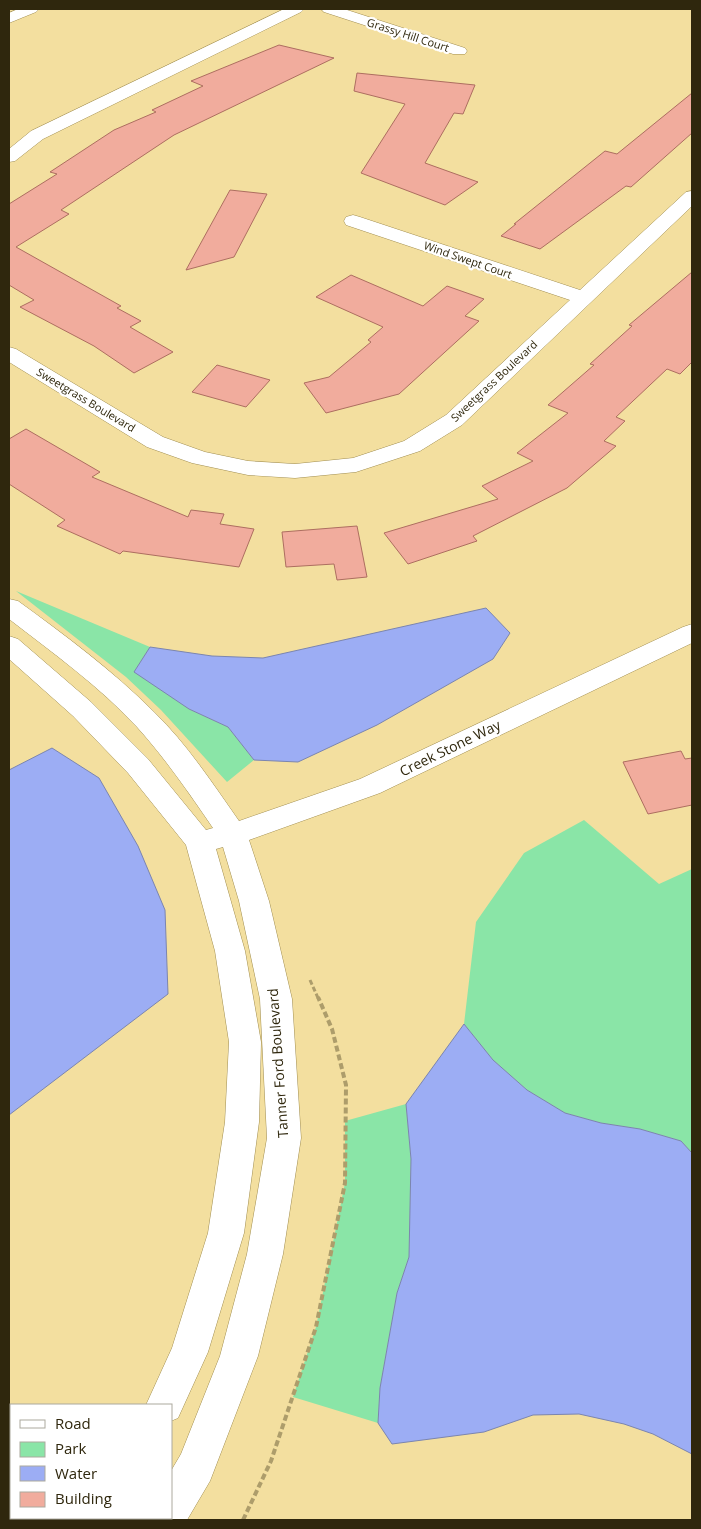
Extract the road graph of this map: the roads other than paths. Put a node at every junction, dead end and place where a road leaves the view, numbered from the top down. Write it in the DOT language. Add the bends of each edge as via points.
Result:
graph roads {
  1 [pos="31,9"];
  2 [pos="296,9"];
  3 [pos="329,9"];
  4 [pos="9,18"];
  5 [pos="459,51"];
  6 [pos="9,157"];
  7 [pos="692,196"];
  8 [pos="353,221"];
  9 [pos="583,298"];
  10 [pos="9,353"];
  11 [pos="9,607"];
  12 [pos="692,633"];
  13 [pos="9,645"];
  14 [pos="233,834"];
  15 [pos="199,841"];
  16 [pos="165,1404"];
  17 [pos="172,1507"];
  1 -- 4 [label="street"];
  2 -- 6 [label="street" via="37,135"];
  3 -- 5 [label="street, Grassy Hill Court"];
  7 -- 9 [label="street, Sweetgrass Boulevard"];
  8 -- 9 [label="street, Wind Swept Court"];
  9 -- 10 [label="street, Sweetgrass Boulevard" via="454,420 412,446 356,465 295,470 248,468 200,458 155,442"];
  11 -- 14 [label="street, Tanner Ford Boulevard" via="81,660 146,720"];
  12 -- 14 [label="street, Creek Stone Way" via="370,786"];
  13 -- 15 [label="street" via="117,744"];
  14 -- 15 [label="street, Creek Stone Way"];
  14 -- 17 [label="street, Tanner Ford Boulevard" via="254,901 276,999 284,1138 265,1254 239,1356 196,1467"];
  15 -- 16 [label="street" via="230,951 245,1042 242,1122 226,1233 189,1352"];
}
